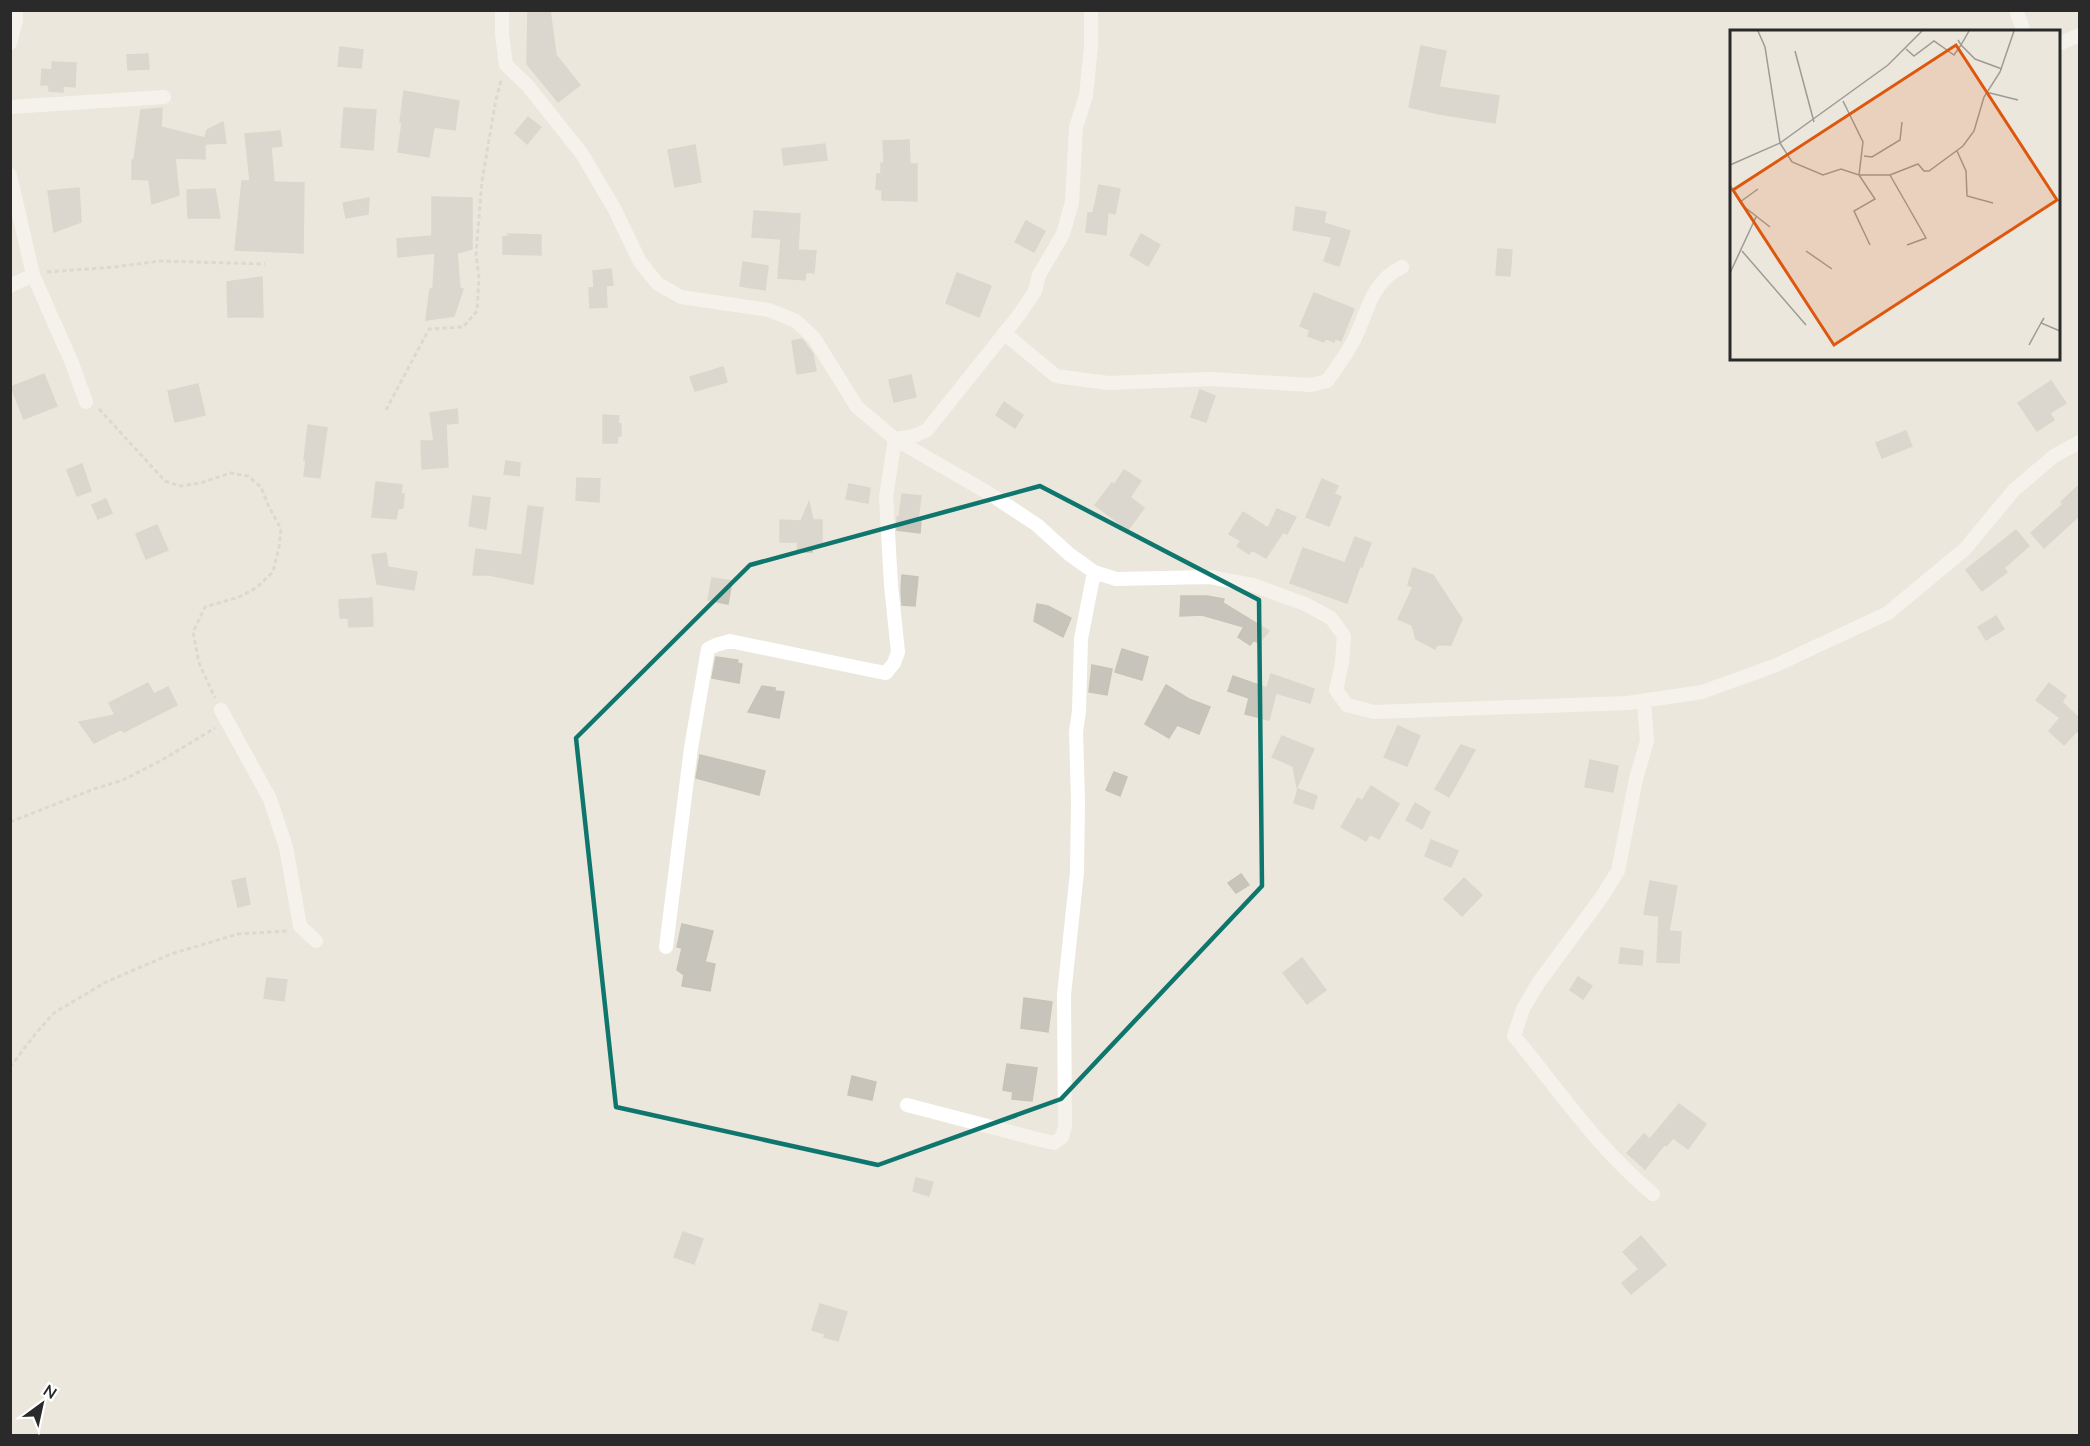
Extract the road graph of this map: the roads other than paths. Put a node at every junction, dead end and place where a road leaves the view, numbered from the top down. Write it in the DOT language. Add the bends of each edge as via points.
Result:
graph roads {
  1 [pos="16,10"];
  2 [pos="502,10"];
  3 [pos="1091,10"];
  4 [pos="2016,10"];
  5 [pos="2023,30"];
  6 [pos="2079,35"];
  7 [pos="10,43"];
  8 [pos="2060,43"];
  9 [pos="164,97"];
  10 [pos="10,107"];
  11 [pos="10,175"];
  12 [pos="1402,267"];
  13 [pos="33,275"];
  14 [pos="10,286"];
  15 [pos="1005,333"];
  16 [pos="91,403"];
  17 [pos="895,439"];
  18 [pos="2079,442"];
  19 [pos="1094,572"];
  20 [pos="1644,701"];
  21 [pos="223,712"];
  22 [pos="316,941"];
  23 [pos="666,947"];
  24 [pos="907,1105"];
  25 [pos="1653,1194"];
  1 -- 7 [label="street"];
  2 -- 17 [label="street" via="506,65 528,86 582,154 640,262 658,284 681,297 769,310 796,321 814,338 857,406"];
  3 -- 15 [label="street" via="1091,46 1086,96 1076,127 1072,202 1063,234 1039,275 1035,291"];
  4 -- 5 [label="street"];
  6 -- 8 [label="street"];
  9 -- 10 [label="street"];
  11 -- 13 [label="street"];
  12 -- 15 [label="street" via="1384,277 1375,290 1352,343 1327,381 1311,385 1210,379 1108,383 1056,376"];
  13 -- 14 [label="street"];
  13 -- 16 [label="street"];
  15 -- 17 [label="street" via="927,430"];
  17 -- 19 [label="street" via="1037,525"];
  17 -- 23 [label="street" via="886,497 898,652 894,663 886,673 730,641 708,650 691,748"];
  18 -- 20 [label="street" via="2054,456 2014,490 1965,549 1888,613 1774,666 1702,692"];
  19 -- 20 [label="street" via="1116,579 1210,577 1253,585 1305,604 1331,618 1344,636 1336,690 1347,705 1374,712"];
  19 -- 24 [label="street" via="1080,661 1077,872 1064,995 1062,1137 1054,1143"];
  20 -- 25 [label="street" via="1647,741 1618,871 1539,982 1523,1009 1514,1036 1590,1132"];
  21 -- 22 [label="street" via="270,799 286,847 300,926"];
}
